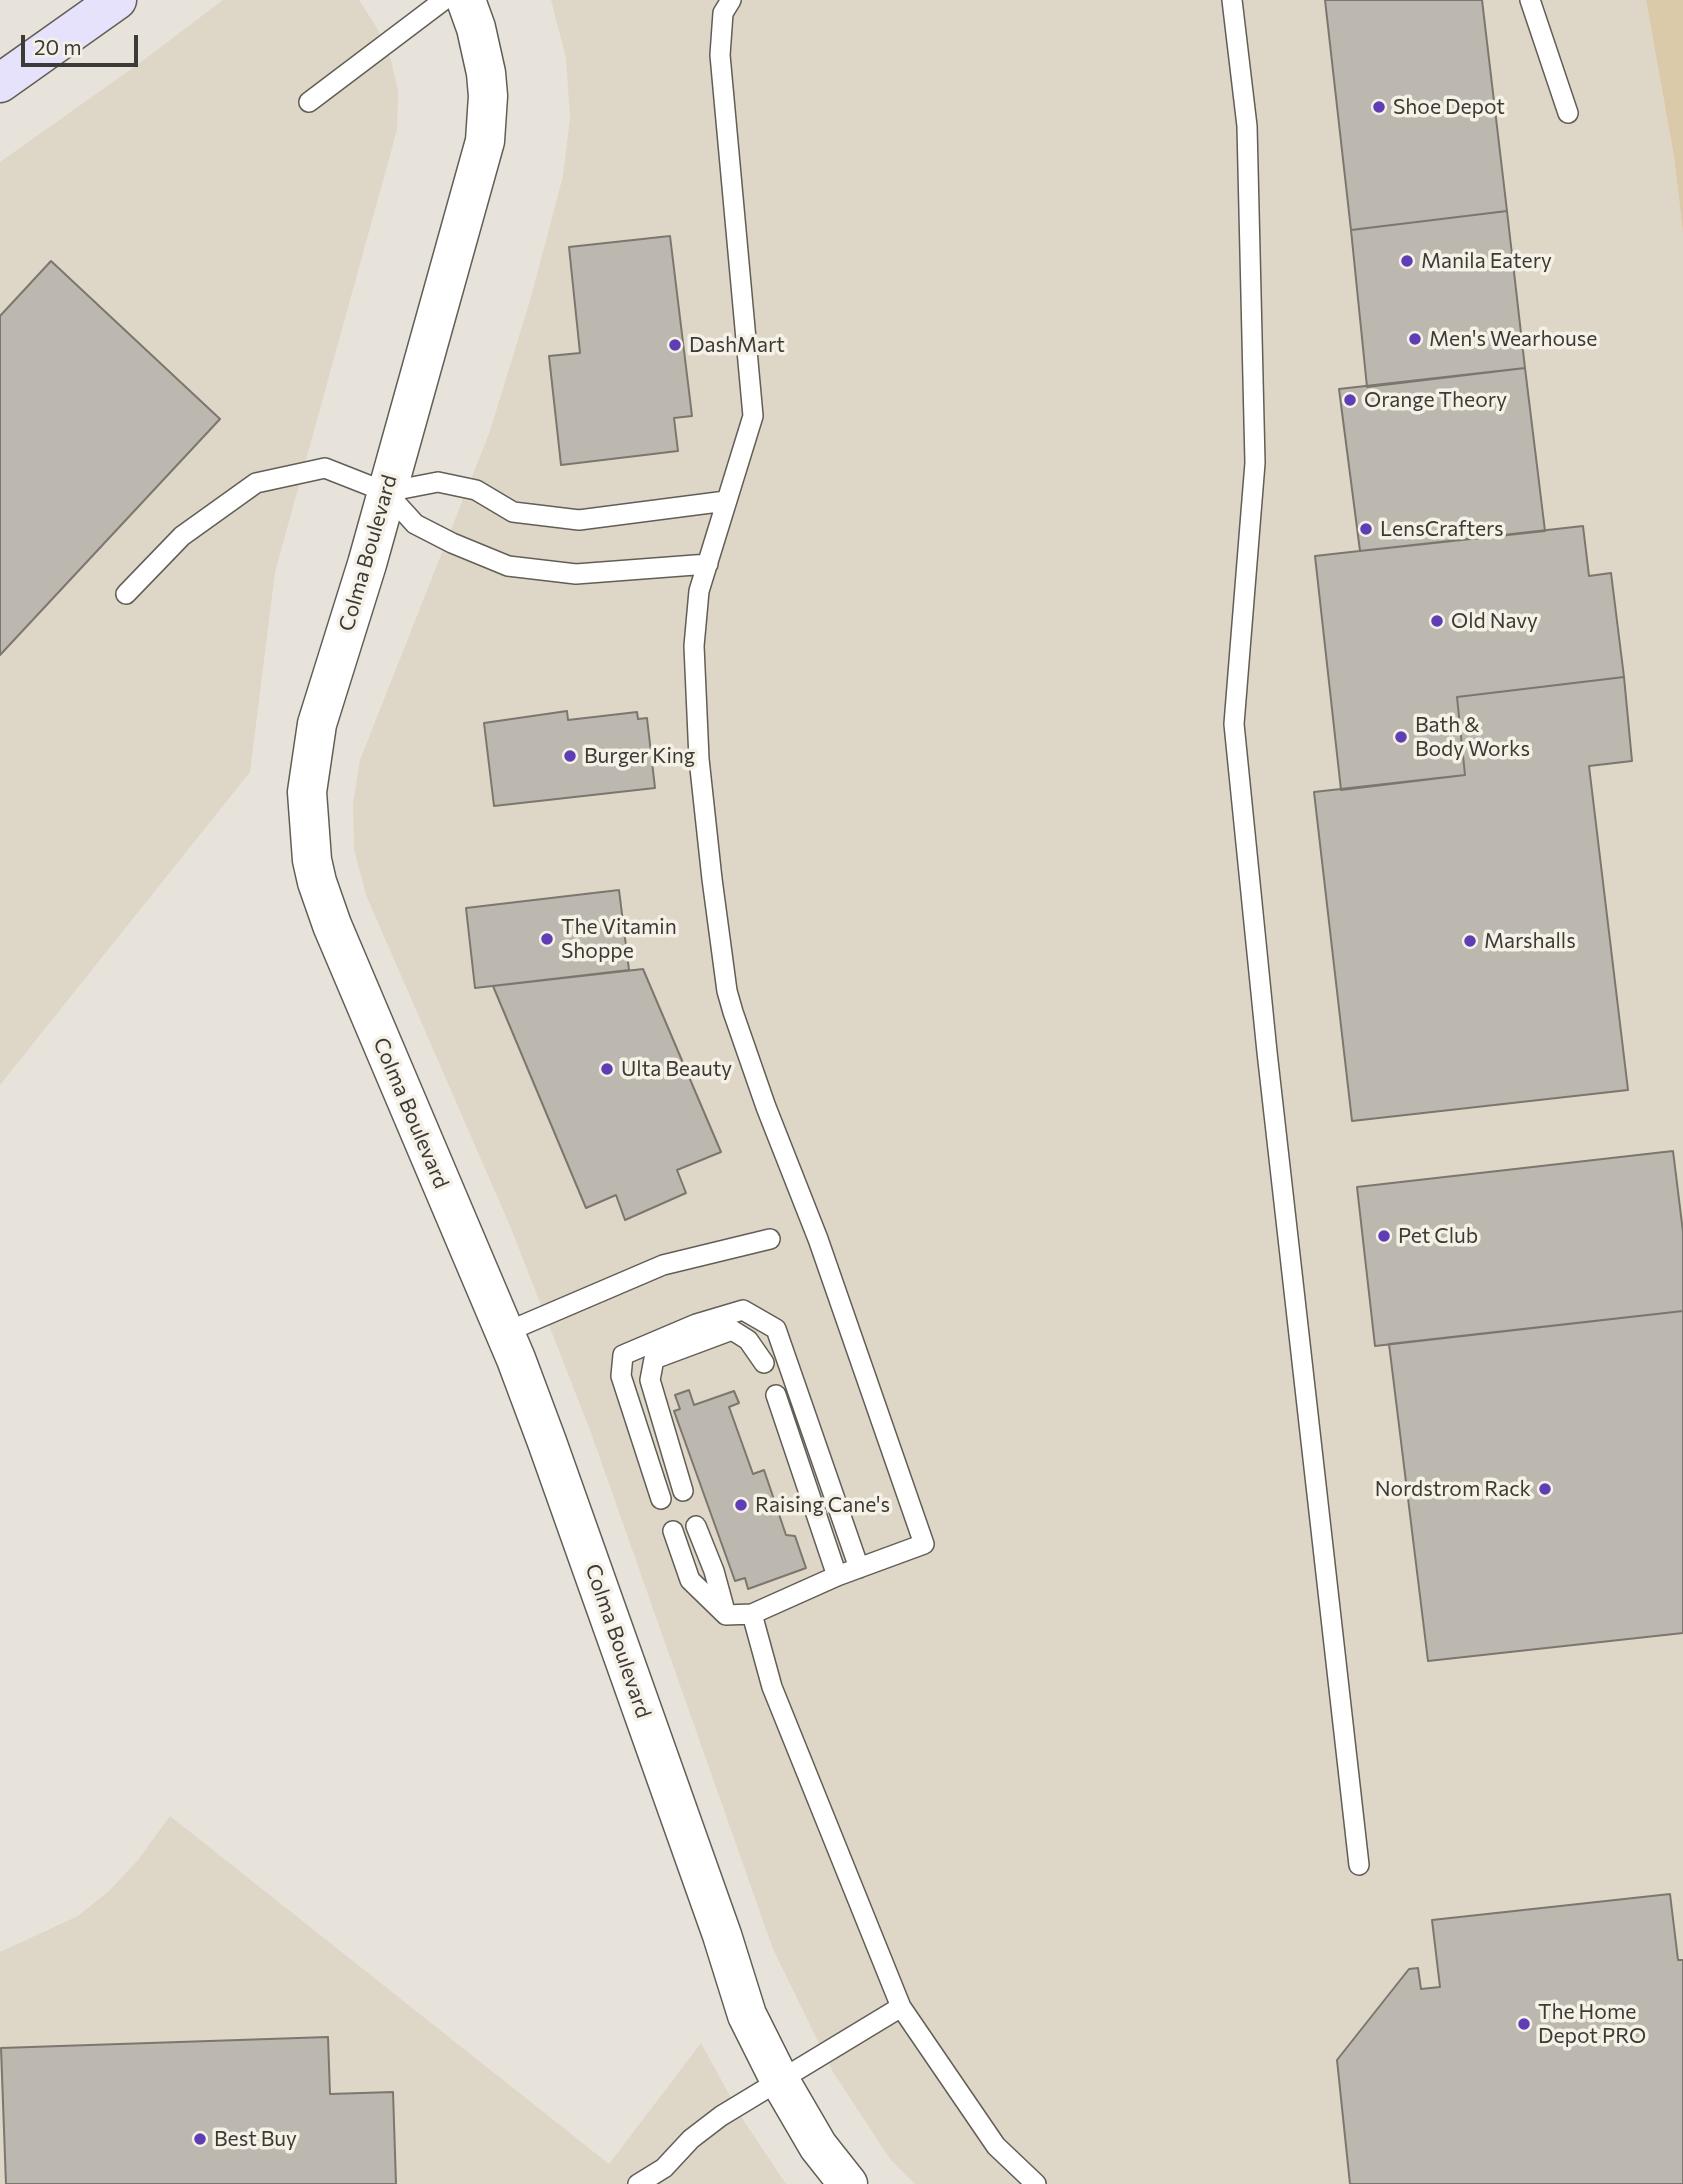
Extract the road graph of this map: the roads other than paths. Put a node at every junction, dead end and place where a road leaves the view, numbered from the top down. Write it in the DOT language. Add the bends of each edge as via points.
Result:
graph roads {
  1 [pos="117,0"];
  2 [pos="444,0"];
  3 [pos="466,0"];
  4 [pos="731,0"];
  5 [pos="1232,0"];
  6 [pos="1530,0"];
  7 [pos="0,83"];
  8 [pos="309,102"];
  9 [pos="1568,113"];
  10 [pos="386,492"];
  11 [pos="726,501"];
  12 [pos="708,564"];
  13 [pos="126,594"];
  14 [pos="770,1240"];
  15 [pos="504,1333"];
  16 [pos="764,1363"];
  17 [pos="776,1395"];
  18 [pos="683,1491"];
  19 [pos="661,1499"];
  20 [pos="696,1526"];
  21 [pos="673,1531"];
  22 [pos="859,1568"];
  23 [pos="837,1576"];
  24 [pos="752,1614"];
  25 [pos="726,1615"];
  26 [pos="1359,1865"];
  27 [pos="901,2007"];
  28 [pos="779,2079"];
  29 [pos="638,2184"];
  30 [pos="848,2184"];
  31 [pos="1035,2184"];
  1 -- 7 [label="main road"];
  2 -- 8 [label="lane"];
  3 -- 10 [label="street, Colma Boulevard" via="486,73 485,141"];
  4 -- 11 [label="lane" via="723,13 720,55 753,416"];
  5 -- 26 [label="lane" via="1247,126 1255,463 1234,724"];
  6 -- 9 [label="lane"];
  10 -- 11 [label="lane" via="438,482 476,490 513,512 579,520"];
  10 -- 12 [label="lane" via="415,524 508,566 576,574"];
  10 -- 13 [label="lane" via="325,468 256,483 182,536"];
  10 -- 15 [label="street, Colma Boulevard" via="312,746 307,792 312,860 332,925"];
  11 -- 12 [label="lane"];
  12 -- 22 [label="lane" via="699,591 694,646 699,759 727,991 923,1544"];
  14 -- 15 [label="lane" via="663,1265"];
  15 -- 28 [label="street, Colma Boulevard" via="547,1442 747,2015"];
  16 -- 18 [label="lane" via="748,1340 732,1330 654,1359 650,1380"];
  17 -- 23 [label="lane"];
  19 -- 22 [label="lane" via="621,1376 622,1355 743,1310 776,1329"];
  20 -- 25 [label="lane"];
  21 -- 25 [label="lane" via="690,1580"];
  22 -- 23 [label="lane"];
  23 -- 24 [label="lane"];
  24 -- 25 [label="lane"];
  24 -- 27 [label="lane" via="772,1687"];
  27 -- 28 [label="lane"];
  27 -- 31 [label="lane" via="996,2146"];
  28 -- 29 [label="lane" via="721,2116 664,2168"];
  28 -- 30 [label="street, Colma Boulevard" via="818,2146"];
}
